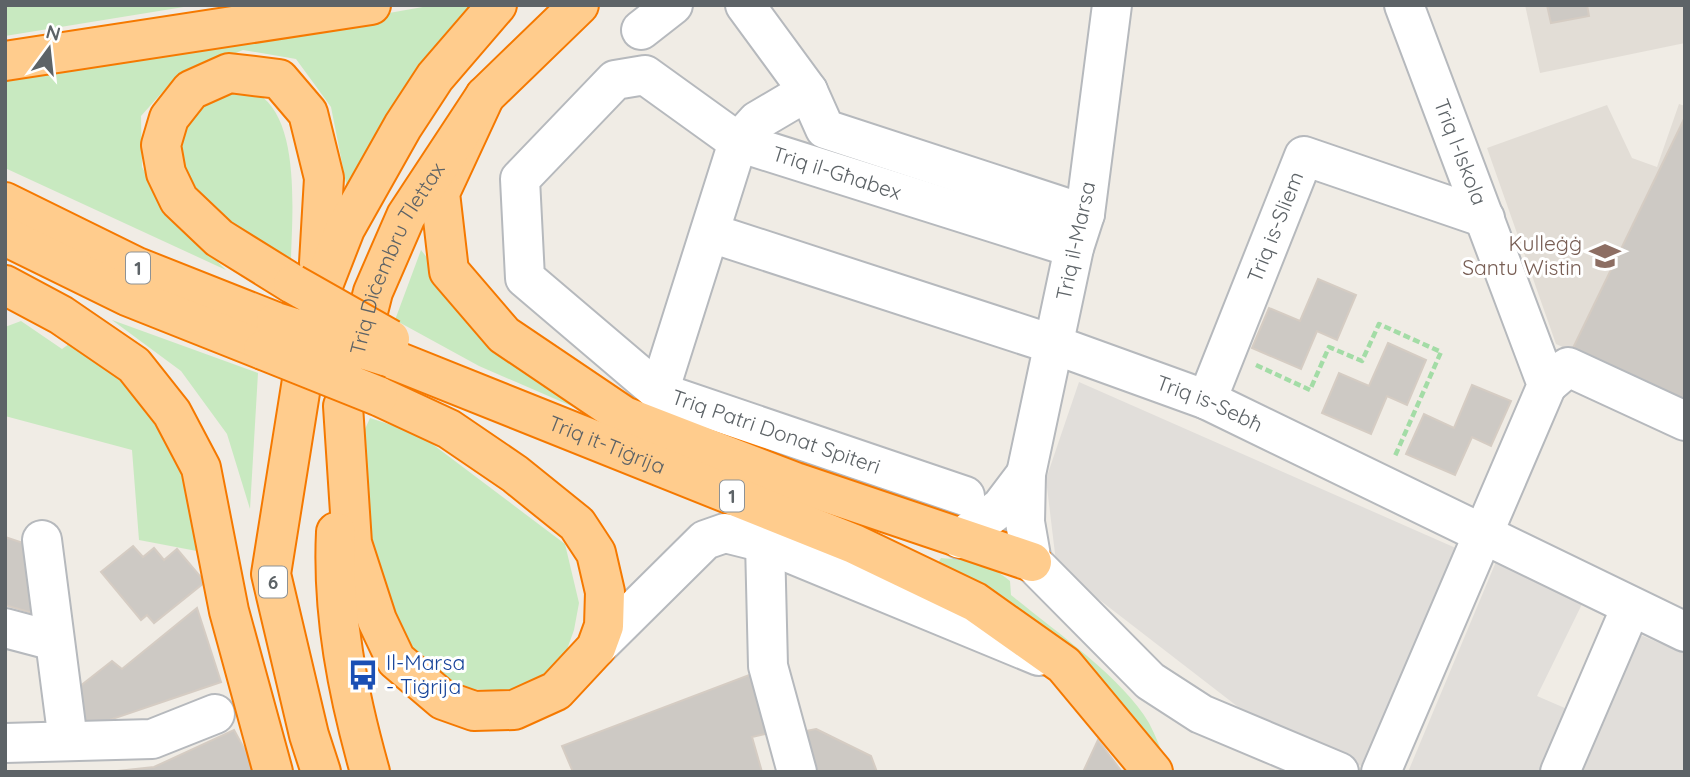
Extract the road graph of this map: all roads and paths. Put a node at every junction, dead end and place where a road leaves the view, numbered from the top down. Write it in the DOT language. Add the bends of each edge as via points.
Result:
graph roads {
  1 [pos="370,5"];
  2 [pos="497,5"];
  3 [pos="579,5"];
  4 [pos="673,5"];
  5 [pos="745,5"];
  6 [pos="1112,5"];
  7 [pos="1404,5"];
  8 [pos="641,30"];
  9 [pos="5,61"];
  10 [pos="615,80"];
  11 [pos="808,91"];
  12 [pos="485,96"];
  13 [pos="738,142"];
  14 [pos="5,202"];
  15 [pos="1485,218"];
  16 [pos="1079,231"];
  17 [pos="711,233"];
  18 [pos="5,236"];
  19 [pos="5,285"];
  20 [pos="303,297"];
  21 [pos="269,336"];
  22 [pos="1055,345"];
  23 [pos="387,347"];
  24 [pos="1227,351"];
  25 [pos="1547,385"];
  26 [pos="659,392"];
  27 [pos="1207,400"];
  28 [pos="361,401"];
  29 [pos="1685,421"];
  30 [pos="1026,474"];
  31 [pos="1382,483"];
  32 [pos="965,496"];
  33 [pos="1486,533"];
  34 [pos="960,539"];
  35 [pos="42,540"];
  36 [pos="765,543"];
  37 [pos="1032,562"];
  38 [pos="1632,607"];
  39 [pos="5,628"];
  40 [pos="1685,632"];
  41 [pos="54,641"];
  42 [pos="596,648"];
  43 [pos="1064,666"];
  44 [pos="215,714"];
  45 [pos="68,741"];
  46 [pos="5,743"];
  47 [pos="273,772"];
  48 [pos="321,772"];
  49 [pos="370,772"];
  50 [pos="797,772"];
  51 [pos="1153,772"];
  52 [pos="1339,772"];
  53 [pos="1381,772"];
  54 [pos="1560,772"];
  1 -- 9 [label="highway"];
  2 -- 20 [label="highway, 6" via="435,77"];
  3 -- 12 [label="highway, Triq Diċembru Tlettax"];
  4 -- 8 [label="street"];
  5 -- 11 [label="street, Triq il-Għabex"];
  6 -- 16 [label="street, Triq il-Marsa"];
  7 -- 15 [label="street, Triq l-Iskola"];
  10 -- 13 [label="street, Triq il-Għabex" via="645,75"];
  10 -- 26 [label="street, Triq Patri Donat Spiteri" via="520,179 525,278"];
  11 -- 13 [label="street" via="757,121"];
  11 -- 16 [label="street, Triq il-Għabex" via="825,130"];
  12 -- 28 [label="highway, Triq Diċembru Tlettax" via="406,216 373,292"];
  12 -- 34 [label="highway" via="440,193 449,271 504,335 624,416"];
  13 -- 16 [label="street, Triq il-Għabex"];
  13 -- 17 [label="street"];
  14 -- 21 [label="highway, Triq it-Tiġrija / 1"];
  15 -- 24 [label="street, Triq is-Sliem" via="1304,156"];
  15 -- 25 [label="street, Triq l-Iskola"];
  16 -- 22 [label="street, Triq il-Marsa"];
  17 -- 22 [label="street, Triq is-Sebħ"];
  17 -- 26 [label="street"];
  18 -- 21 [label="highway, Triq it-Tiġrija" via="127,296"];
  19 -- 47 [label="highway" via="61,315 134,365 172,413 201,468 229,611"];
  20 -- 20 [label="highway" via="323,229 324,178 308,113 279,79 229,73 191,90 169,118 161,145 166,173 178,200 219,238"];
  20 -- 23 [label="highway, bridge"];
  20 -- 48 [label="highway, 6" via="271,574"];
  21 -- 23 [label="highway, Triq it-Tiġrija / 1, bridge"];
  21 -- 28 [label="highway, Triq it-Tiġrija, bridge"];
  22 -- 27 [label="street, Triq is-Sebħ"];
  22 -- 30 [label="street, Triq il-Marsa"];
  23 -- 43 [label="highway, Triq it-Tiġrija / 1" via="493,400 855,544 975,602"];
  24 -- 27 [label="street, Triq is-Sliem"];
  24 -- 31 [label="path" via="1310,390 1329,347 1362,361 1379,324 1441,352"];
  25 -- 29 [label="street" via="1568,367"];
  25 -- 33 [label="street"];
  26 -- 32 [label="street, Triq Patri Donat Spiteri"];
  27 -- 31 [label="street, Triq is-Sebħ"];
  28 -- 42 [label="highway, Triq it-Tiġrija" via="449,429 576,524 596,553 605,592 604,626"];
  28 -- 42 [label="highway" via="352,543 377,620 396,660 443,700 474,711 514,710 556,691"];
  28 -- 49 [label="highway, Triq Diċembru Tlettax" via="336,540 338,615 351,706"];
  30 -- 34 [label="street, Triq il-Marsa" via="1002,507"];
  30 -- 37 [label="street, Triq il-Marsa" via="1025,522"];
  31 -- 33 [label="street, Triq is-Sebħ"];
  33 -- 38 [label="street, Triq is-Sebħ"];
  33 -- 53 [label="street"];
  34 -- 37 [label="highway"];
  35 -- 41 [label="street"];
  36 -- 42 [label="street" via="725,533 705,540"];
  36 -- 43 [label="street"];
  36 -- 50 [label="street" via="768,666"];
  37 -- 52 [label="street" via="1150,681 1201,714"];
  38 -- 40 [label="street, Triq is-Sebħ"];
  38 -- 54 [label="street"];
  39 -- 41 [label="street"];
  41 -- 45 [label="street"];
  43 -- 51 [label="highway, Triq it-Tiġrija / 1"];
  44 -- 45 [label="street" via="152,739"];
  45 -- 46 [label="street"];
}
